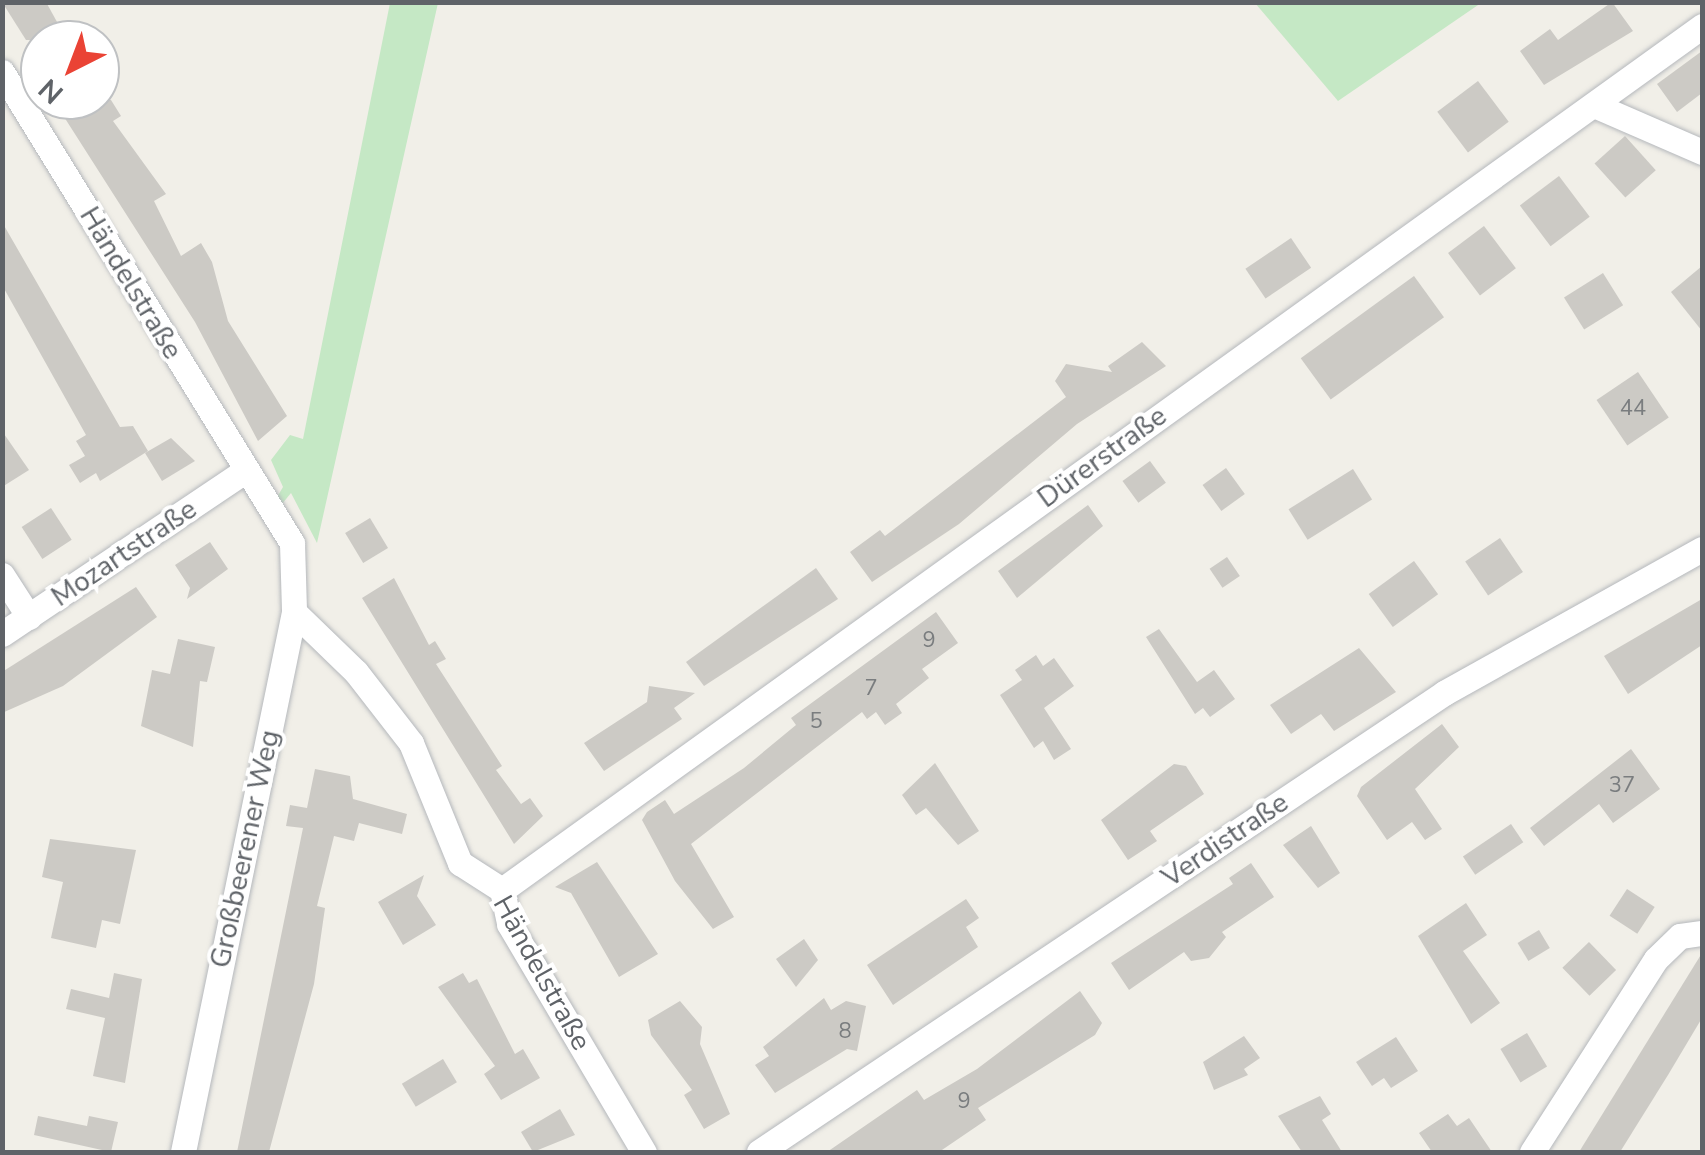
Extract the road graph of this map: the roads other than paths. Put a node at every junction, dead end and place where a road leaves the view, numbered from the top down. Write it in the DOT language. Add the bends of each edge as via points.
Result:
graph roads {
  1 [pos="1702,26"];
  2 [pos="2,72"];
  3 [pos="1594,105"];
  4 [pos="1702,152"];
  5 [pos="245,472"];
  6 [pos="292,544"];
  7 [pos="1702,548"];
  8 [pos="2,575"];
  9 [pos="294,612"];
  10 [pos="29,617"];
  11 [pos="2,634"];
  12 [pos="502,890"];
  13 [pos="1702,933"];
  14 [pos="183,1152"];
  15 [pos="644,1152"];
  16 [pos="760,1152"];
  17 [pos="1532,1152"];
  1 -- 3 [label="street, Dürerstraße"];
  2 -- 5 [label="street, Händelstraße"];
  3 -- 4 [label="street"];
  3 -- 12 [label="street, Dürerstraße"];
  5 -- 6 [label="street, Händelstraße"];
  5 -- 10 [label="street, Mozartstraße"];
  6 -- 9 [label="street, Großbeerener Weg"];
  7 -- 16 [label="street, Verdistraße" via="1444,693"];
  8 -- 10 [label="street"];
  9 -- 12 [label="street, Händelstraße" via="356,672 411,744 460,863"];
  9 -- 14 [label="street, Großbeerener Weg"];
  10 -- 11 [label="street, Mozartstraße"];
  12 -- 15 [label="street, Händelstraße" via="509,924"];
  13 -- 17 [label="street" via="1680,936 1656,958"];
}
